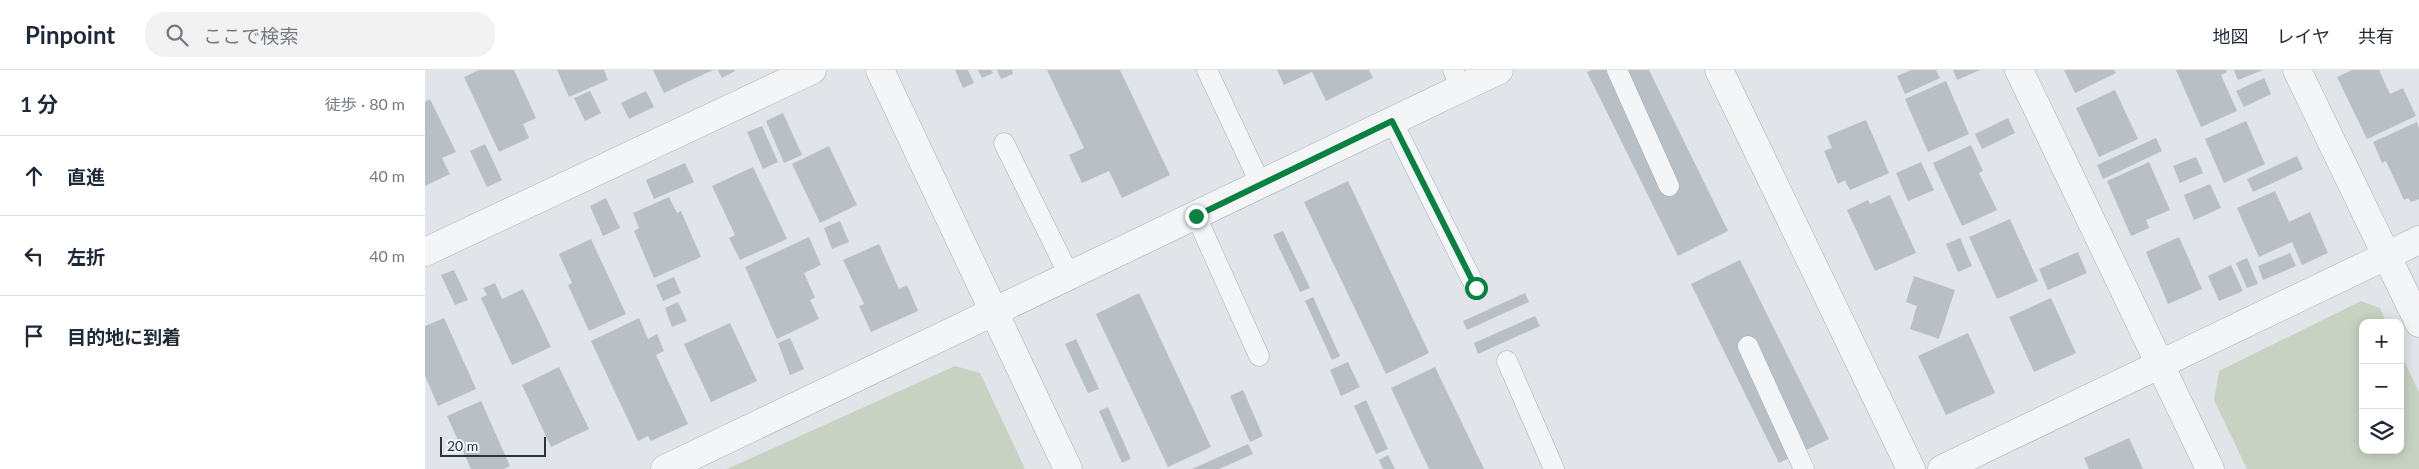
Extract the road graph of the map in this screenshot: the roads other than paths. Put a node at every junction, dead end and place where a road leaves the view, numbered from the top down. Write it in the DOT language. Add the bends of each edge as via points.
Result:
graph roads {
  1 [pos="812,70"];
  2 [pos="880,70"];
  3 [pos="1207,70"];
  4 [pos="1499,70"];
  5 [pos="1617,70"];
  6 [pos="1719,70"];
  7 [pos="2019,70"];
  8 [pos="2297,70"];
  9 [pos="1457,79"];
  10 [pos="1392,121"];
  11 [pos="1004,143"];
  12 [pos="1261,185"];
  13 [pos="1669,186"];
  14 [pos="1196,216"];
  15 [pos="2419,240"];
  16 [pos="425,252"];
  17 [pos="2387,255"];
  18 [pos="1070,277"];
  19 [pos="1476,288"];
  20 [pos="993,313"];
  21 [pos="2419,323"];
  22 [pos="1748,346"];
  23 [pos="1259,356"];
  24 [pos="1507,361"];
  25 [pos="2160,365"];
  26 [pos="665,469"];
  27 [pos="1067,469"];
  28 [pos="1554,469"];
  29 [pos="1804,469"];
  30 [pos="1911,469"];
  31 [pos="1942,469"];
  32 [pos="2210,469"];
  1 -- 16 [label="street"];
  2 -- 20 [label="street"];
  3 -- 12 [label="lane"];
  4 -- 9 [label="street"];
  5 -- 13 [label="lane"];
  6 -- 30 [label="street"];
  7 -- 25 [label="street"];
  8 -- 17 [label="street"];
  9 -- 10 [label="street"];
  10 -- 12 [label="street"];
  10 -- 19 [label="lane"];
  11 -- 18 [label="lane"];
  12 -- 14 [label="street"];
  14 -- 18 [label="street"];
  14 -- 23 [label="lane"];
  15 -- 17 [label="street"];
  17 -- 21 [label="street"];
  17 -- 25 [label="street"];
  18 -- 20 [label="street"];
  20 -- 26 [label="street"];
  20 -- 27 [label="street"];
  22 -- 29 [label="lane"];
  24 -- 28 [label="lane"];
  25 -- 31 [label="street"];
  25 -- 32 [label="street"];
}
